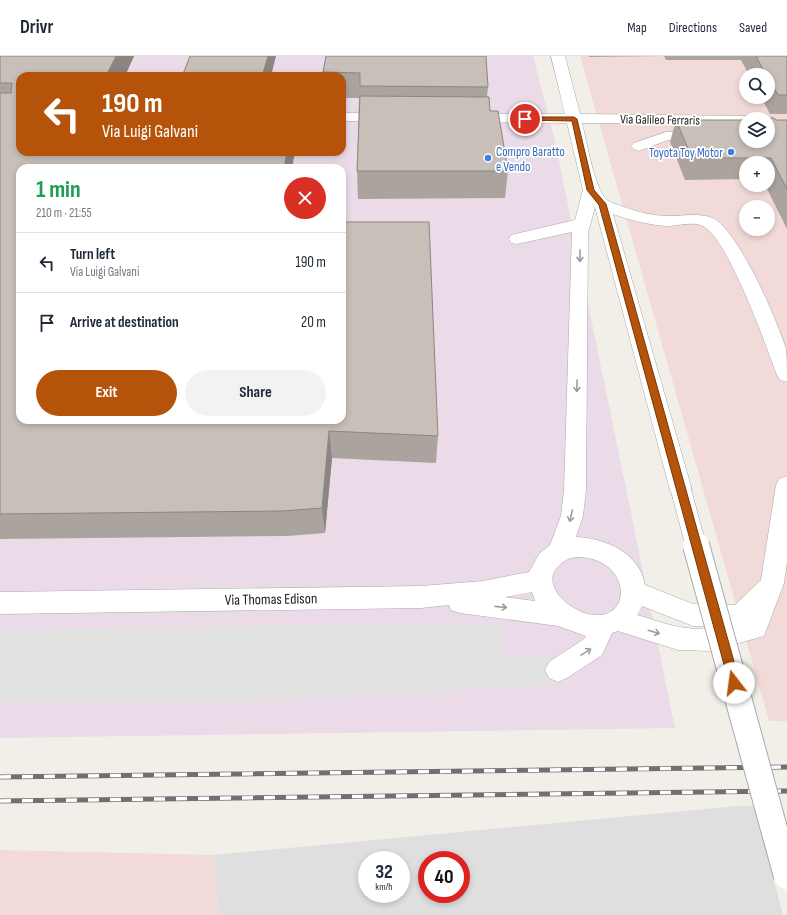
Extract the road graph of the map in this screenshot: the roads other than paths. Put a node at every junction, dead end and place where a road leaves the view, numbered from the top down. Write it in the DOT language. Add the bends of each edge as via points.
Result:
graph roads {
  1 [pos="558,56"];
  2 [pos="346,117"];
  3 [pos="406,118"];
  4 [pos="454,118"];
  5 [pos="574,119"];
  6 [pos="739,123"];
  7 [pos="739,136"];
  8 [pos="639,146"];
  9 [pos="597,197"];
  10 [pos="582,223"];
  11 [pos="517,239"];
  12 [pos="787,375"];
  13 [pos="786,491"];
  14 [pos="560,551"];
  15 [pos="540,580"];
  16 [pos="772,583"];
  17 [pos="634,592"];
  18 [pos="421,598"];
  19 [pos="0,603"];
  20 [pos="560,614"];
  21 [pos="610,623"];
  22 [pos="558,670"];
  23 [pos="787,876"];
  1 -- 5 [label="street"];
  2 -- 3 [label="street"];
  4 -- 5 [label="street, Via Galileo Ferraris"];
  5 -- 6 [label="street, Via Galileo Ferraris"];
  5 -- 9 [label="street"];
  7 -- 8 [label="street" via="666,136"];
  9 -- 10 [label="street"];
  9 -- 12 [label="street" via="621,213 666,221 709,222 722,232 745,274"];
  9 -- 23 [label="street, bridge"];
  10 -- 11 [label="street"];
  10 -- 14 [label="street, one-way" via="575,490 572,516"];
  13 -- 16 [label="street"];
  14 -- 15 [label="street" via="550,558 543,568"];
  14 -- 17 [label="street" via="574,547 590,547 605,552 618,560 628,572"];
  15 -- 18 [label="street, Via Thomas Edison" via="483,591"];
  15 -- 20 [label="street" via="549,604"];
  16 -- 17 [label="street" via="740,616 693,616"];
  21 -- 16 [label="street, one-way" via="678,639 710,640 755,628"];
  17 -- 21 [label="street" via="634,599 627,611"];
  18 -- 19 [label="street, Via Thomas Edison"];
  18 -- 20 [label="street, one-way"];
  20 -- 21 [label="street" via="573,622 588,626"];
  22 -- 21 [label="street, one-way" via="593,647"];
}
